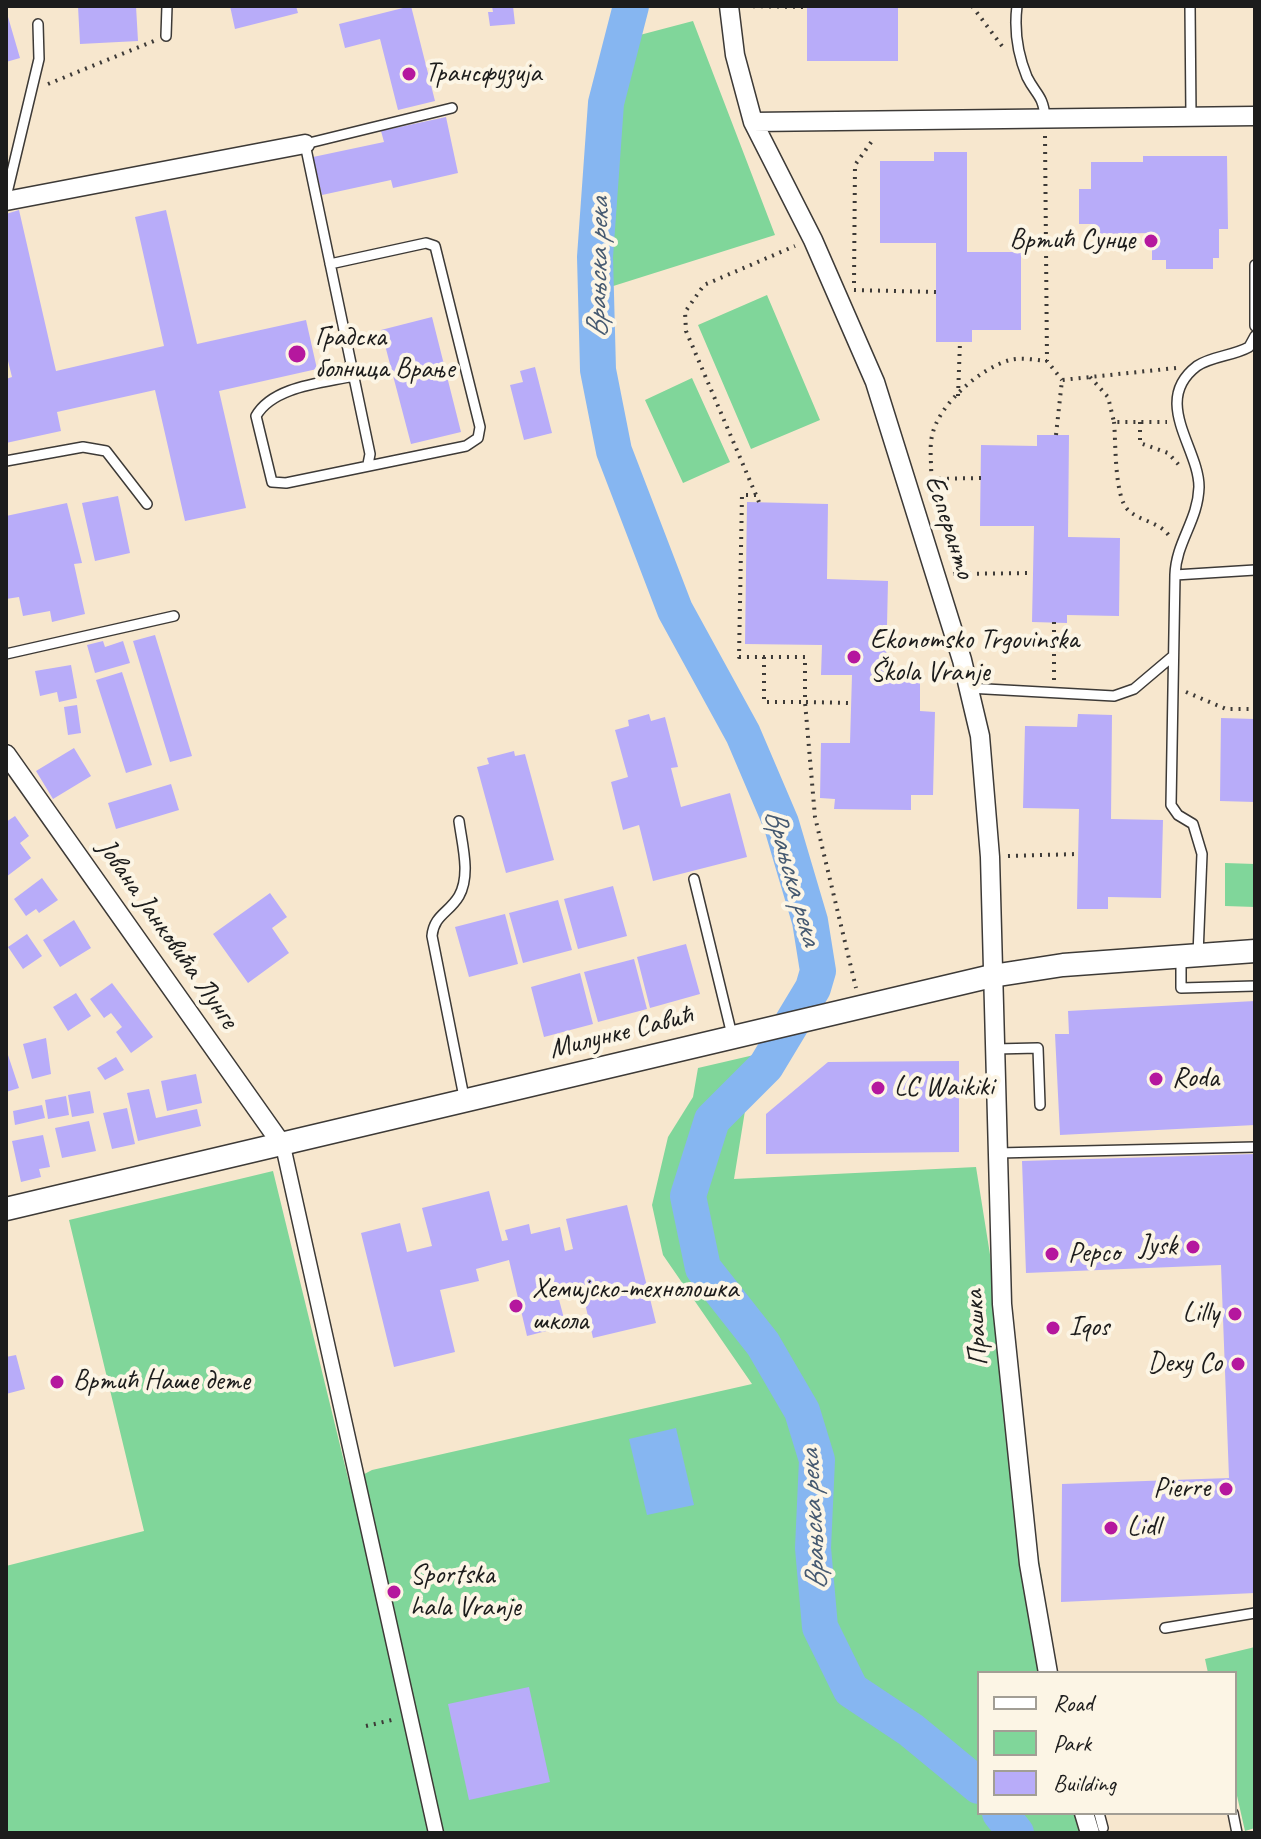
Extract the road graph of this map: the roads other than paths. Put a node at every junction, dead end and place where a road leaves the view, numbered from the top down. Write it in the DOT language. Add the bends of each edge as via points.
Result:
graph roads {
  1 [pos="167,6"];
  2 [pos="729,6"];
  3 [pos="1017,6"];
  4 [pos="1190,6"];
  5 [pos="38,24"];
  6 [pos="166,36"];
  7 [pos="452,108"];
  8 [pos="1191,116"];
  9 [pos="1255,116"];
  10 [pos="1045,117"];
  11 [pos="753,122"];
  12 [pos="305,144"];
  13 [pos="6,199"];
  14 [pos="330,264"];
  15 [pos="1255,265"];
  16 [pos="1255,326"];
  17 [pos="1255,336"];
  18 [pos="354,376"];
  19 [pos="6,461"];
  20 [pos="368,464"];
  21 [pos="147,504"];
  22 [pos="1255,570"];
  23 [pos="1175,575"];
  24 [pos="174,616"];
  25 [pos="6,654"];
  26 [pos="1173,656"];
  27 [pos="968,688"];
  28 [pos="6,754"];
  29 [pos="459,821"];
  30 [pos="694,879"];
  31 [pos="1255,951"];
  32 [pos="1190,956"];
  33 [pos="992,976"];
  34 [pos="1255,986"];
  35 [pos="732,1037"];
  36 [pos="995,1049"];
  37 [pos="465,1102"];
  38 [pos="1040,1105"];
  39 [pos="283,1146"];
  40 [pos="1255,1147"];
  41 [pos="998,1153"];
  42 [pos="6,1209"];
  43 [pos="1255,1613"];
  44 [pos="1165,1628"];
  45 [pos="1048,1671"];
  46 [pos="436,1833"];
  1 -- 6 [label="lane"];
  2 -- 11 [label="street, Есперанто" via="735,55"];
  3 -- 10 [label="lane" via="1018,47 1028,80 1044,99"];
  4 -- 8 [label="lane"];
  5 -- 13 [label="lane" via="39,59"];
  7 -- 12 [label="lane"];
  8 -- 9 [label="street"];
  8 -- 10 [label="street"];
  10 -- 11 [label="street"];
  11 -- 27 [label="street, Есперанто" via="844,290"];
  12 -- 13 [label="street"];
  12 -- 14 [label="lane"];
  14 -- 18 [label="lane"];
  14 -- 20 [label="lane" via="426,243 435,246 480,427 478,438 466,446"];
  15 -- 16 [label="lane"];
  17 -- 23 [label="lane" via="1249,347 1198,366 1185,380 1177,422 1199,482 1197,508 1175,554"];
  18 -- 20 [label="lane"];
  18 -- 20 [label="lane" via="283,394 262,405 256,416 272,482"];
  19 -- 21 [label="lane" via="83,447 106,451"];
  22 -- 23 [label="lane"];
  23 -- 26 [label="lane"];
  24 -- 25 [label="lane"];
  26 -- 27 [label="lane" via="1134,689 1114,696"];
  26 -- 32 [label="lane" via="1171,805 1193,824 1202,854"];
  27 -- 33 [label="street, Есперанто" via="984,759"];
  28 -- 39 [label="street, Јована Јанковића Лунге"];
  29 -- 37 [label="lane" via="464,883 458,898 433,925 432,936"];
  30 -- 35 [label="lane"];
  31 -- 32 [label="street, Милунке Савић"];
  32 -- 33 [label="street, Милунке Савић"];
  32 -- 34 [label="lane" via="1181,988"];
  33 -- 35 [label="street, Милунке Савић"];
  33 -- 36 [label="street, Прашка"];
  35 -- 37 [label="street, Милунке Савић"];
  36 -- 38 [label="lane" via="1038,1048"];
  36 -- 41 [label="street, Прашка"];
  37 -- 39 [label="street, Милунке Савић"];
  39 -- 42 [label="street, Милунке Савић"];
  39 -- 46 [label="street"];
  40 -- 41 [label="lane"];
  41 -- 45 [label="street, Прашка" via="1002,1304 1016,1456"];
  43 -- 44 [label="lane"];
}
